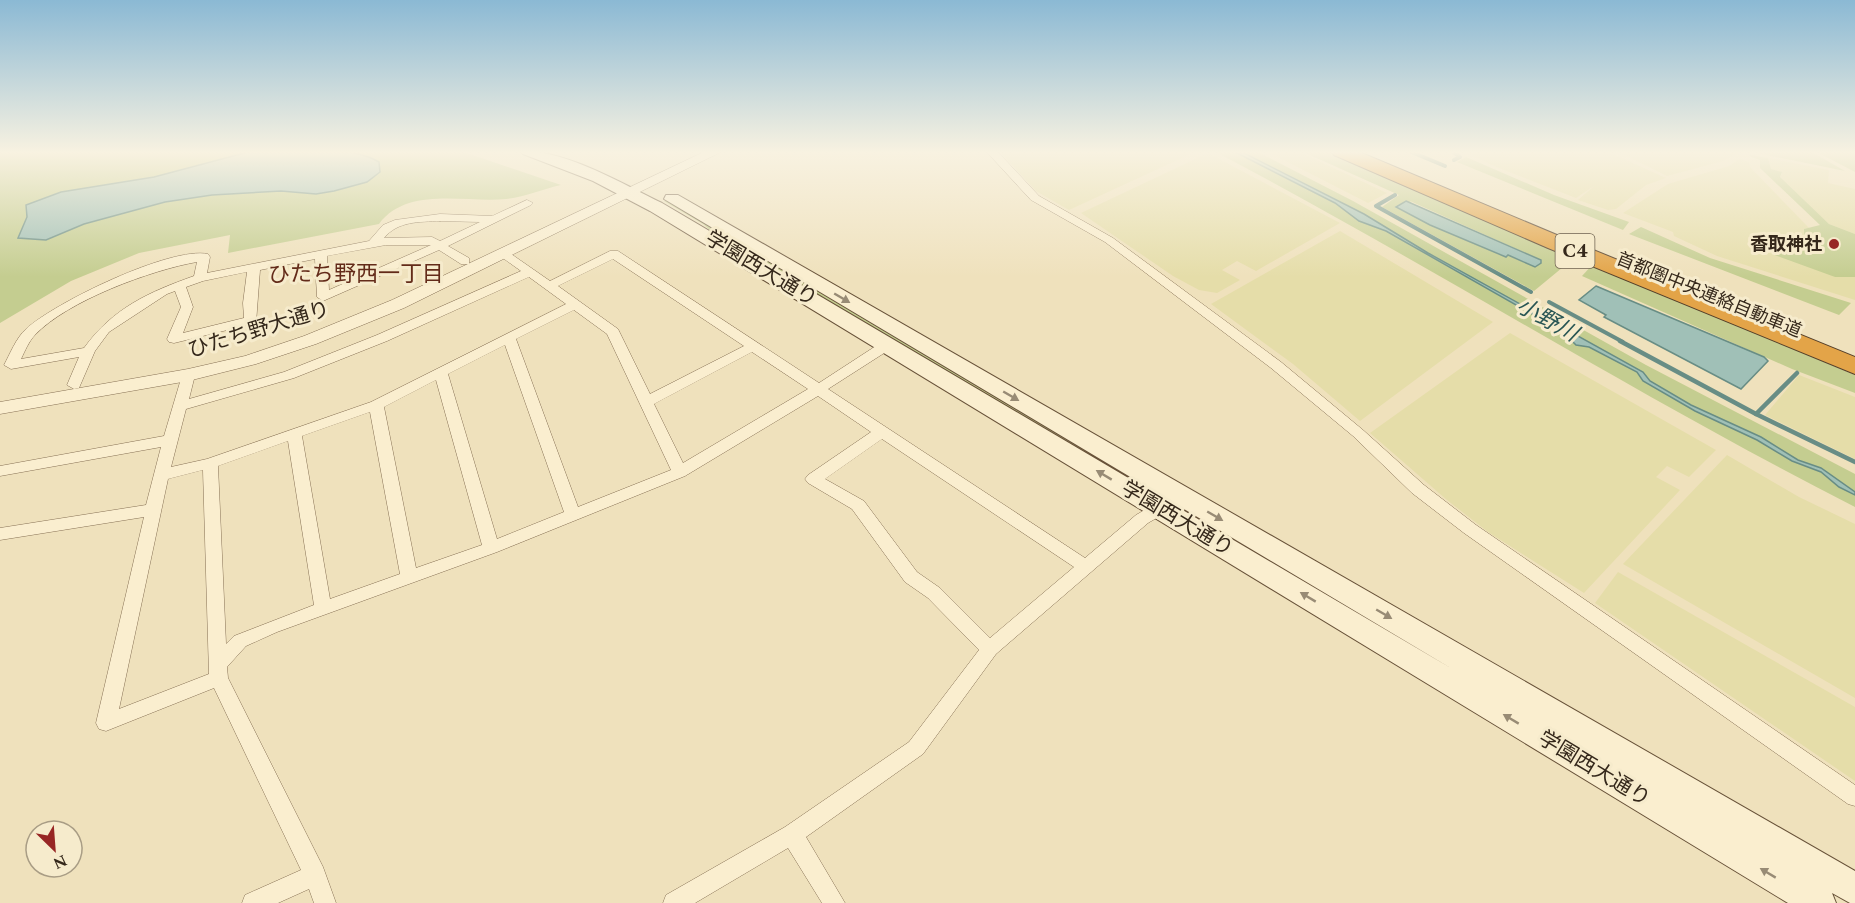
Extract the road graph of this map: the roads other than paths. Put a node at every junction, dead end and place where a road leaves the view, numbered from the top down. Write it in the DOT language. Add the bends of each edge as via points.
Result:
graph roads {
  1 [pos="616,193"];
  2 [pos="618,193"];
  3 [pos="643,193"];
  4 [pos="649,193"];
  5 [pos="1030,193"];
  6 [pos="1439,193"];
  7 [pos="1463,193"];
  8 [pos="527,203"];
  9 [pos="493,219"];
  10 [pos="373,244"];
  11 [pos="439,246"];
  12 [pos="504,253"];
  13 [pos="321,254"];
  14 [pos="465,261"];
  15 [pos="254,267"];
  16 [pos="529,272"];
  17 [pos="200,278"];
  18 [pos="550,285"];
  19 [pos="179,286"];
  20 [pos="574,305"];
  21 [pos="509,338"];
  22 [pos="887,345"];
  23 [pos="753,346"];
  24 [pos="88,351"];
  25 [pos="1855,354"];
  26 [pos="1855,366"];
  27 [pos="441,372"];
  28 [pos="188,375"];
  29 [pos="74,385"];
  30 [pos="819,389"];
  31 [pos="0,397"];
  32 [pos="646,402"];
  33 [pos="376,405"];
  34 [pos="180,406"];
  35 [pos="0,408"];
  36 [pos="883,431"];
  37 [pos="294,434"];
  38 [pos="171,440"];
  39 [pos="210,464"];
  40 [pos="0,471"];
  41 [pos="680,472"];
  42 [pos="161,475"];
  43 [pos="1171,502"];
  44 [pos="153,510"];
  45 [pos="573,516"];
  46 [pos="0,534"];
  47 [pos="491,548"];
  48 [pos="1086,567"];
  49 [pos="410,576"];
  50 [pos="323,608"];
  51 [pos="990,649"];
  52 [pos="218,672"];
  53 [pos="1855,796"];
  54 [pos="792,834"];
  55 [pos="315,875"];
  56 [pos="1855,889"];
  57 [pos="253,903"];
  58 [pos="325,903"];
  59 [pos="674,903"];
  60 [pos="834,903"];
  61 [pos="1819,903"];
  1 -- 14 [label="street, ひたち野大通り"];
  2 -- 12 [label="street, ひたち野大通り"];
  3 -- 22 [label="main road, 学園西大通り"];
  4 -- 43 [label="main road, 学園西大通り, one-way" via="708,218"];
  5 -- 53 [label="street" via="1109,240 1276,365 1418,489 1470,529"];
  6 -- 26 [label="highway, 首都圏中央連絡自動車道 / C4"];
  7 -- 25 [label="highway, 首都圏中央連絡自動車道 / C4"];
  8 -- 9 [label="street"];
  9 -- 10 [label="street" via="420,219 388,227"];
  9 -- 11 [label="street"];
  10 -- 11 [label="street" via="432,241"];
  10 -- 13 [label="street"];
  11 -- 13 [label="street" via="323,297"];
  11 -- 14 [label="street"];
  12 -- 16 [label="street"];
  12 -- 28 [label="street, ひたち野大通り" via="340,329 250,360"];
  13 -- 15 [label="street"];
  14 -- 29 [label="street, ひたち野大通り" via="366,308 272,343 192,364"];
  15 -- 17 [label="street"];
  15 -- 19 [label="street" via="251,320 174,339 187,307"];
  16 -- 18 [label="street"];
  16 -- 34 [label="street" via="290,375"];
  17 -- 19 [label="street"];
  17 -- 24 [label="street" via="204,257 171,263 118,281 66,306 29,333 11,365"];
  18 -- 20 [label="street"];
  18 -- 23 [label="street" via="614,254"];
  19 -- 24 [label="street" via="111,323"];
  20 -- 21 [label="street"];
  20 -- 32 [label="street" via="613,332"];
  21 -- 27 [label="street"];
  21 -- 45 [label="street"];
  22 -- 30 [label="street"];
  43 -- 22 [label="main road, 学園西大通り, one-way"];
  23 -- 30 [label="street"];
  23 -- 32 [label="street"];
  24 -- 29 [label="street"];
  27 -- 33 [label="street"];
  27 -- 47 [label="street"];
  28 -- 34 [label="street"];
  28 -- 35 [label="street, ひたち野大通り"];
  29 -- 31 [label="street, ひたち野大通り"];
  30 -- 36 [label="street"];
  30 -- 41 [label="street"];
  32 -- 41 [label="street"];
  33 -- 37 [label="street"];
  33 -- 49 [label="street"];
  34 -- 38 [label="street"];
  36 -- 48 [label="street"];
  36 -- 51 [label="street" via="813,479 858,505 911,577 934,593"];
  37 -- 39 [label="street"];
  37 -- 50 [label="street"];
  38 -- 40 [label="street"];
  38 -- 42 [label="street"];
  39 -- 42 [label="street"];
  39 -- 52 [label="street"];
  41 -- 45 [label="street"];
  42 -- 44 [label="street"];
  43 -- 48 [label="street" via="1142,519"];
  43 -- 56 [label="main road, 学園西大通り, one-way"];
  61 -- 43 [label="main road, 学園西大通り, one-way"];
  44 -- 46 [label="street"];
  44 -- 52 [label="street" via="106,723"];
  45 -- 47 [label="street"];
  47 -- 49 [label="street"];
  48 -- 51 [label="street"];
  49 -- 50 [label="street"];
  50 -- 52 [label="street" via="240,641"];
  51 -- 54 [label="street" via="916,748"];
  52 -- 55 [label="street"];
  54 -- 59 [label="street"];
  54 -- 60 [label="street"];
  55 -- 57 [label="street"];
  55 -- 58 [label="street"];
}
